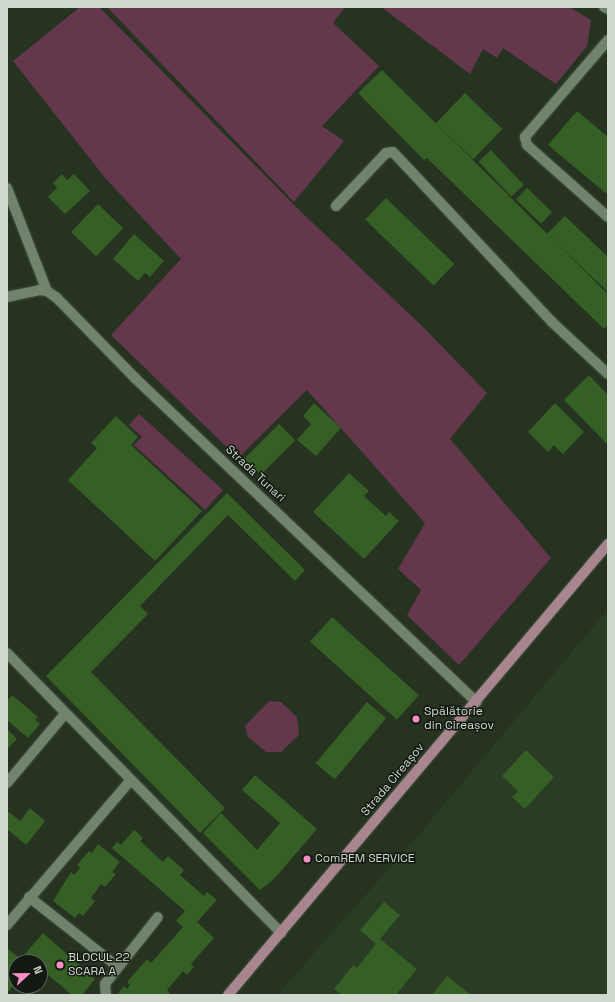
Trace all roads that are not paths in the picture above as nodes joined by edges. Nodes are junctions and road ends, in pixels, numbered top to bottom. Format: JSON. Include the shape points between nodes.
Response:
{"nodes":[{"id":1,"x":604,"y":7,"type":"edge"},
{"id":2,"x":608,"y":9,"type":"edge"},
{"id":3,"x":608,"y":40,"type":"edge"},
{"id":4,"x":7,"y":188,"type":"edge"},
{"id":5,"x":336,"y":206,"type":"dead end"},
{"id":6,"x":608,"y":217,"type":"edge"},
{"id":7,"x":47,"y":291,"type":"junction"},
{"id":8,"x":7,"y":297,"type":"edge"},
{"id":9,"x":608,"y":374,"type":"edge"},
{"id":10,"x":608,"y":544,"type":"edge"},
{"id":11,"x":7,"y":653,"type":"edge"},
{"id":12,"x":477,"y":702,"type":"junction"},
{"id":13,"x":65,"y":714,"type":"junction"},
{"id":14,"x":130,"y":781,"type":"junction"},
{"id":15,"x":7,"y":783,"type":"edge"},
{"id":16,"x":29,"y":897,"type":"junction"},
{"id":17,"x":158,"y":917,"type":"dead end"},
{"id":18,"x":7,"y":925,"type":"edge"},
{"id":19,"x":281,"y":933,"type":"junction"},
{"id":20,"x":118,"y":967,"type":"junction"},
{"id":21,"x":106,"y":995,"type":"edge"},
{"id":22,"x":228,"y":995,"type":"edge"}],
"edges":[{"from":1,"to":2,"type":"street"},
{"from":3,"to":6,"type":"street","via":[[526,137],[527,145]]},
{"from":4,"to":7,"type":"street"},
{"from":5,"to":9,"type":"street","via":[[386,153],[393,152],[552,322]]},
{"from":7,"to":8,"type":"street","via":[[39,290]]},
{"from":7,"to":12,"type":"street","name":"Strada Tunari","via":[[135,378]]},
{"from":10,"to":12,"type":"main road","name":"Strada Cireașov"},
{"from":11,"to":13,"type":"street"},
{"from":12,"to":19,"type":"main road","name":"Strada Cireașov"},
{"from":13,"to":14,"type":"street"},
{"from":13,"to":15,"type":"street"},
{"from":14,"to":16,"type":"street"},
{"from":14,"to":19,"type":"street"},
{"from":16,"to":18,"type":"street"},
{"from":16,"to":20,"type":"street"},
{"from":17,"to":20,"type":"street"},
{"from":19,"to":22,"type":"main road","name":"Strada Cireașov"},
{"from":20,"to":21,"type":"street","via":[[104,984]]}]}
